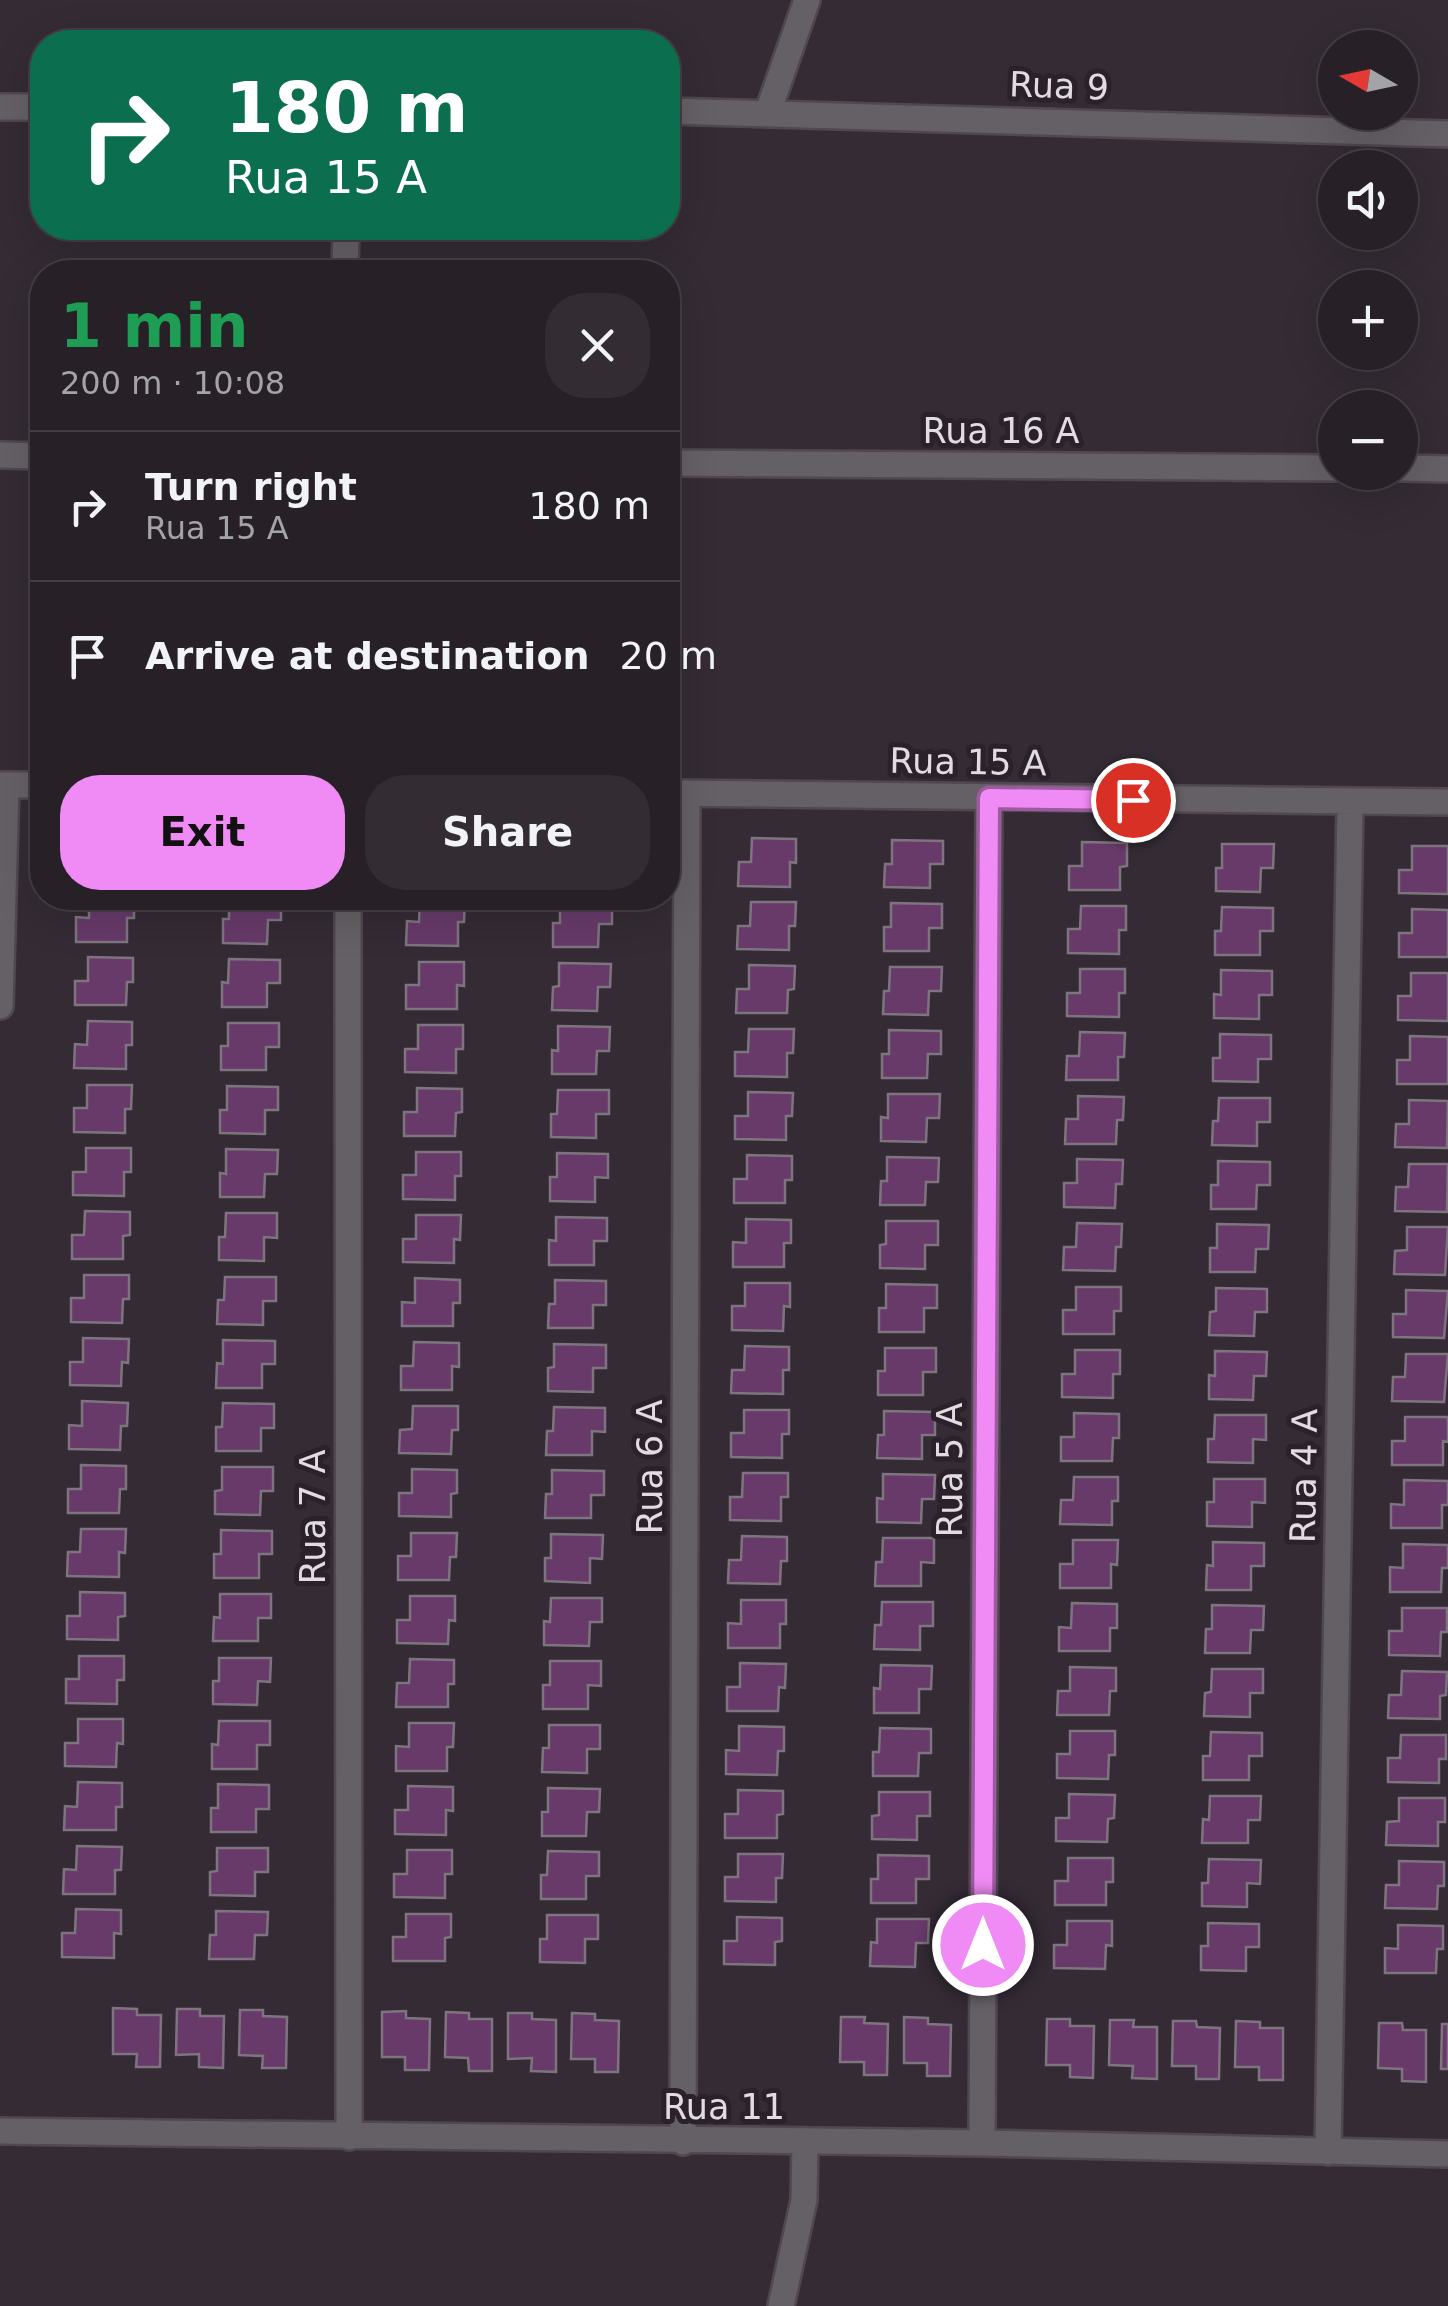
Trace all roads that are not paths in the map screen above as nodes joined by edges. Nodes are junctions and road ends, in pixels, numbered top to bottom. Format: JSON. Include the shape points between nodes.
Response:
{"nodes":[{"id":1,"x":807,"y":0,"type":"edge"},
{"id":2,"x":0,"y":107,"type":"edge"},
{"id":3,"x":30,"y":107,"type":"edge"},
{"id":4,"x":680,"y":111,"type":"edge"},
{"id":5,"x":768,"y":112,"type":"junction"},
{"id":6,"x":1448,"y":134,"type":"edge"},
{"id":7,"x":0,"y":455,"type":"edge"},
{"id":8,"x":30,"y":456,"type":"edge"},
{"id":9,"x":680,"y":464,"type":"edge"},
{"id":10,"x":1318,"y":468,"type":"edge"},
{"id":11,"x":1418,"y":468,"type":"edge"},
{"id":12,"x":1448,"y":468,"type":"edge"},
{"id":13,"x":3,"y":785,"type":"edge"},
{"id":14,"x":30,"y":785,"type":"edge"},
{"id":15,"x":680,"y":793,"type":"edge"},
{"id":16,"x":989,"y":798,"type":"junction"},
{"id":17,"x":1350,"y":802,"type":"junction"},
{"id":18,"x":1448,"y":802,"type":"edge"},
{"id":19,"x":348,"y":910,"type":"edge"},
{"id":20,"x":678,"y":910,"type":"edge"},
{"id":21,"x":0,"y":1006,"type":"edge"},
{"id":22,"x":0,"y":2131,"type":"edge"},
{"id":23,"x":349,"y":2137,"type":"junction"},
{"id":24,"x":683,"y":2142,"type":"junction"},
{"id":25,"x":806,"y":2142,"type":"junction"},
{"id":26,"x":982,"y":2143,"type":"junction"},
{"id":27,"x":1328,"y":2152,"type":"junction"},
{"id":28,"x":1448,"y":2154,"type":"edge"},
{"id":29,"x":782,"y":2306,"type":"edge"}],
"edges":[{"from":1,"to":5,"type":"street"},
{"from":2,"to":3,"type":"street"},
{"from":4,"to":5,"type":"street","name":"Rua 9"},
{"from":5,"to":6,"type":"street","name":"Rua 9"},
{"from":7,"to":8,"type":"street"},
{"from":9,"to":10,"type":"street","name":"Rua 16 A"},
{"from":11,"to":12,"type":"street"},
{"from":13,"to":14,"type":"street"},
{"from":13,"to":21,"type":"street"},
{"from":15,"to":16,"type":"street","name":"Rua 15 A"},
{"from":16,"to":17,"type":"street","name":"Rua 15 A"},
{"from":16,"to":26,"type":"street","name":"Rua 5 A"},
{"from":17,"to":18,"type":"street","name":"Rua 15 A"},
{"from":17,"to":27,"type":"street","name":"Rua 4 A"},
{"from":19,"to":23,"type":"street","name":"Rua 7 A"},
{"from":20,"to":24,"type":"street","name":"Rua 6 A"},
{"from":22,"to":23,"type":"street","name":"Rua 11"},
{"from":23,"to":24,"type":"street","name":"Rua 11"},
{"from":24,"to":25,"type":"street","name":"Rua 11"},
{"from":25,"to":26,"type":"street","name":"Rua 11"},
{"from":25,"to":29,"type":"street","via":[[804,2200]]},
{"from":26,"to":27,"type":"street","name":"Rua 11"},
{"from":27,"to":28,"type":"street","name":"Rua 11"}]}
